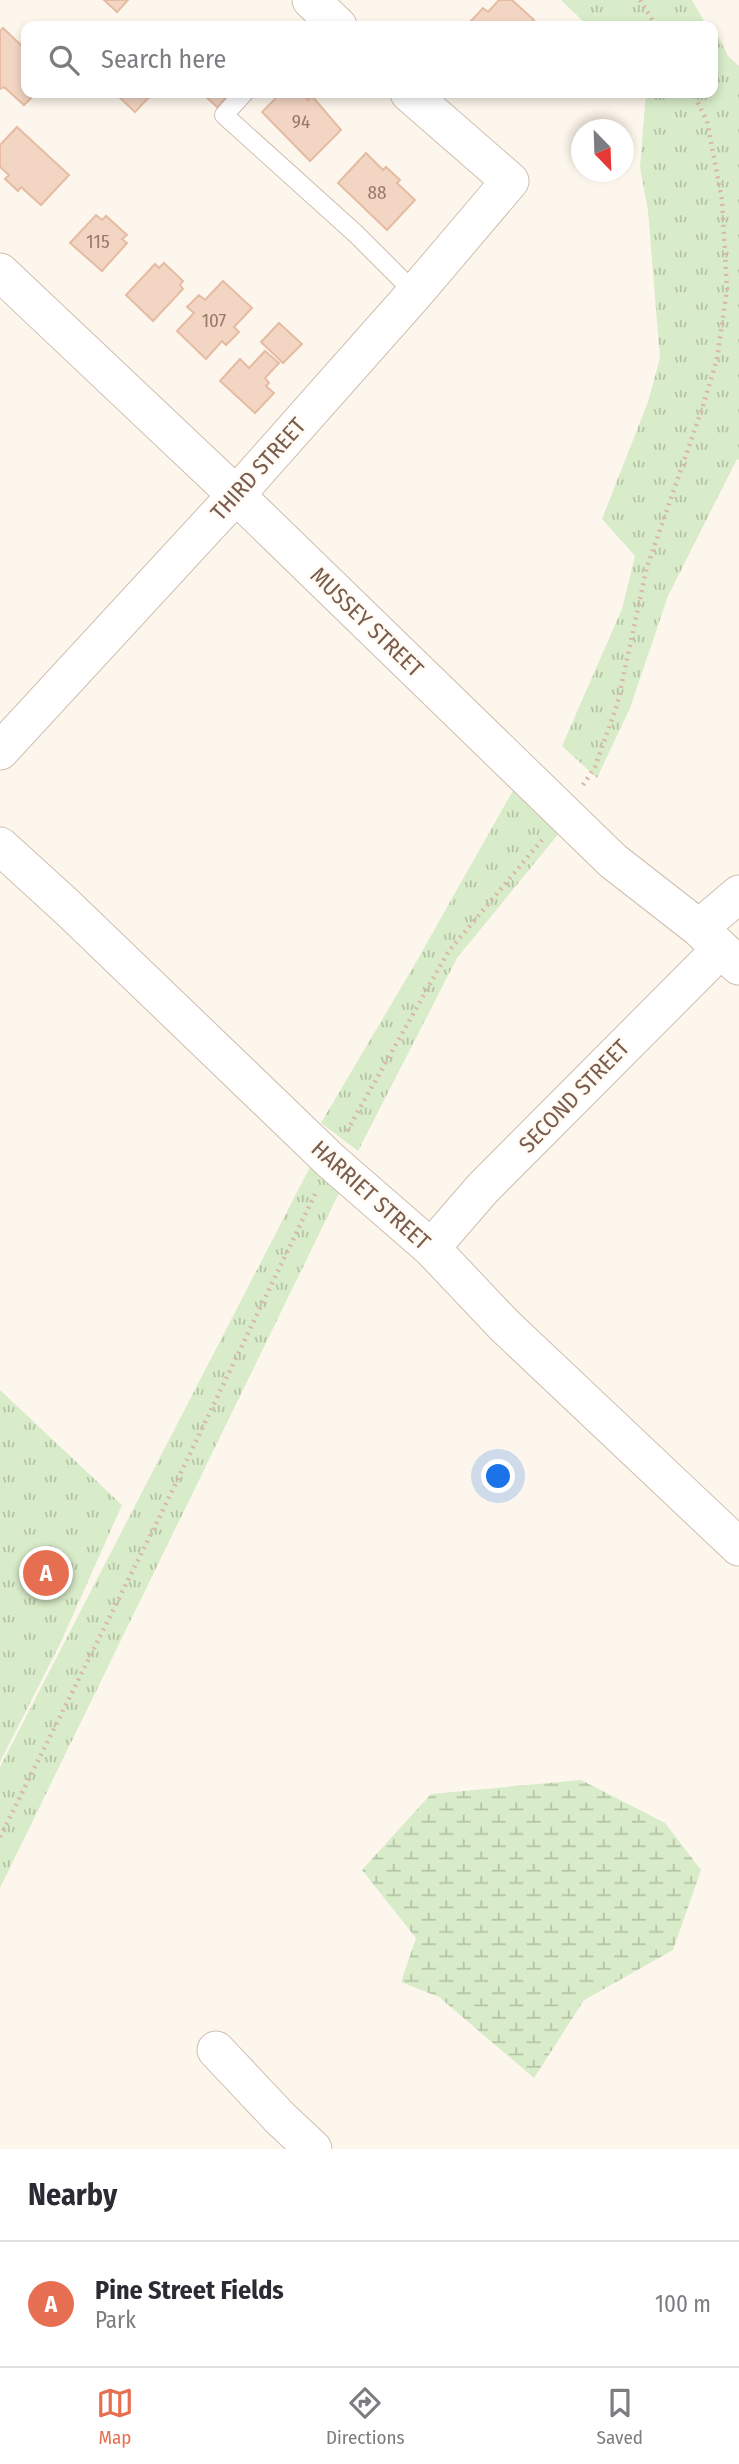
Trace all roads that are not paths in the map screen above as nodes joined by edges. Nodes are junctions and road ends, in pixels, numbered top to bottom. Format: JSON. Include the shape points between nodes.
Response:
{"nodes":[{"id":1,"x":239,"y":98,"type":"edge"},
{"id":2,"x":415,"y":98,"type":"edge"},
{"id":3,"x":0,"y":272,"type":"edge"},
{"id":4,"x":415,"y":293,"type":"junction"},
{"id":5,"x":236,"y":495,"type":"junction"},
{"id":6,"x":0,"y":751,"type":"edge"},
{"id":7,"x":0,"y":846,"type":"edge"},
{"id":8,"x":739,"y":894,"type":"edge"},
{"id":9,"x":720,"y":948,"type":"edge"},
{"id":10,"x":431,"y":1248,"type":"junction"},
{"id":11,"x":739,"y":1547,"type":"edge"},
{"id":12,"x":216,"y":2050,"type":"dead end"},
{"id":13,"x":313,"y":2149,"type":"edge"}],
"edges":[{"from":1,"to":4,"type":"lane","via":[[224,115]]},
{"from":2,"to":4,"type":"street","name":"THIRD STREET","via":[[510,181]]},
{"from":3,"to":5,"type":"street","name":"MUSSEY STREET"},
{"from":4,"to":5,"type":"street","name":"THIRD STREET"},
{"from":5,"to":6,"type":"street","name":"THIRD STREET"},
{"from":5,"to":9,"type":"street","name":"MUSSEY STREET","via":[[613,861]]},
{"from":7,"to":10,"type":"street","name":"HARRIET STREET","via":[[331,1161]]},
{"from":8,"to":9,"type":"street","name":"SECOND STREET"},
{"from":9,"to":10,"type":"street","name":"SECOND STREET","via":[[482,1188]]},
{"from":10,"to":11,"type":"street","name":"HARRIET STREET","via":[[505,1326]]},
{"from":12,"to":13,"type":"street"}]}
